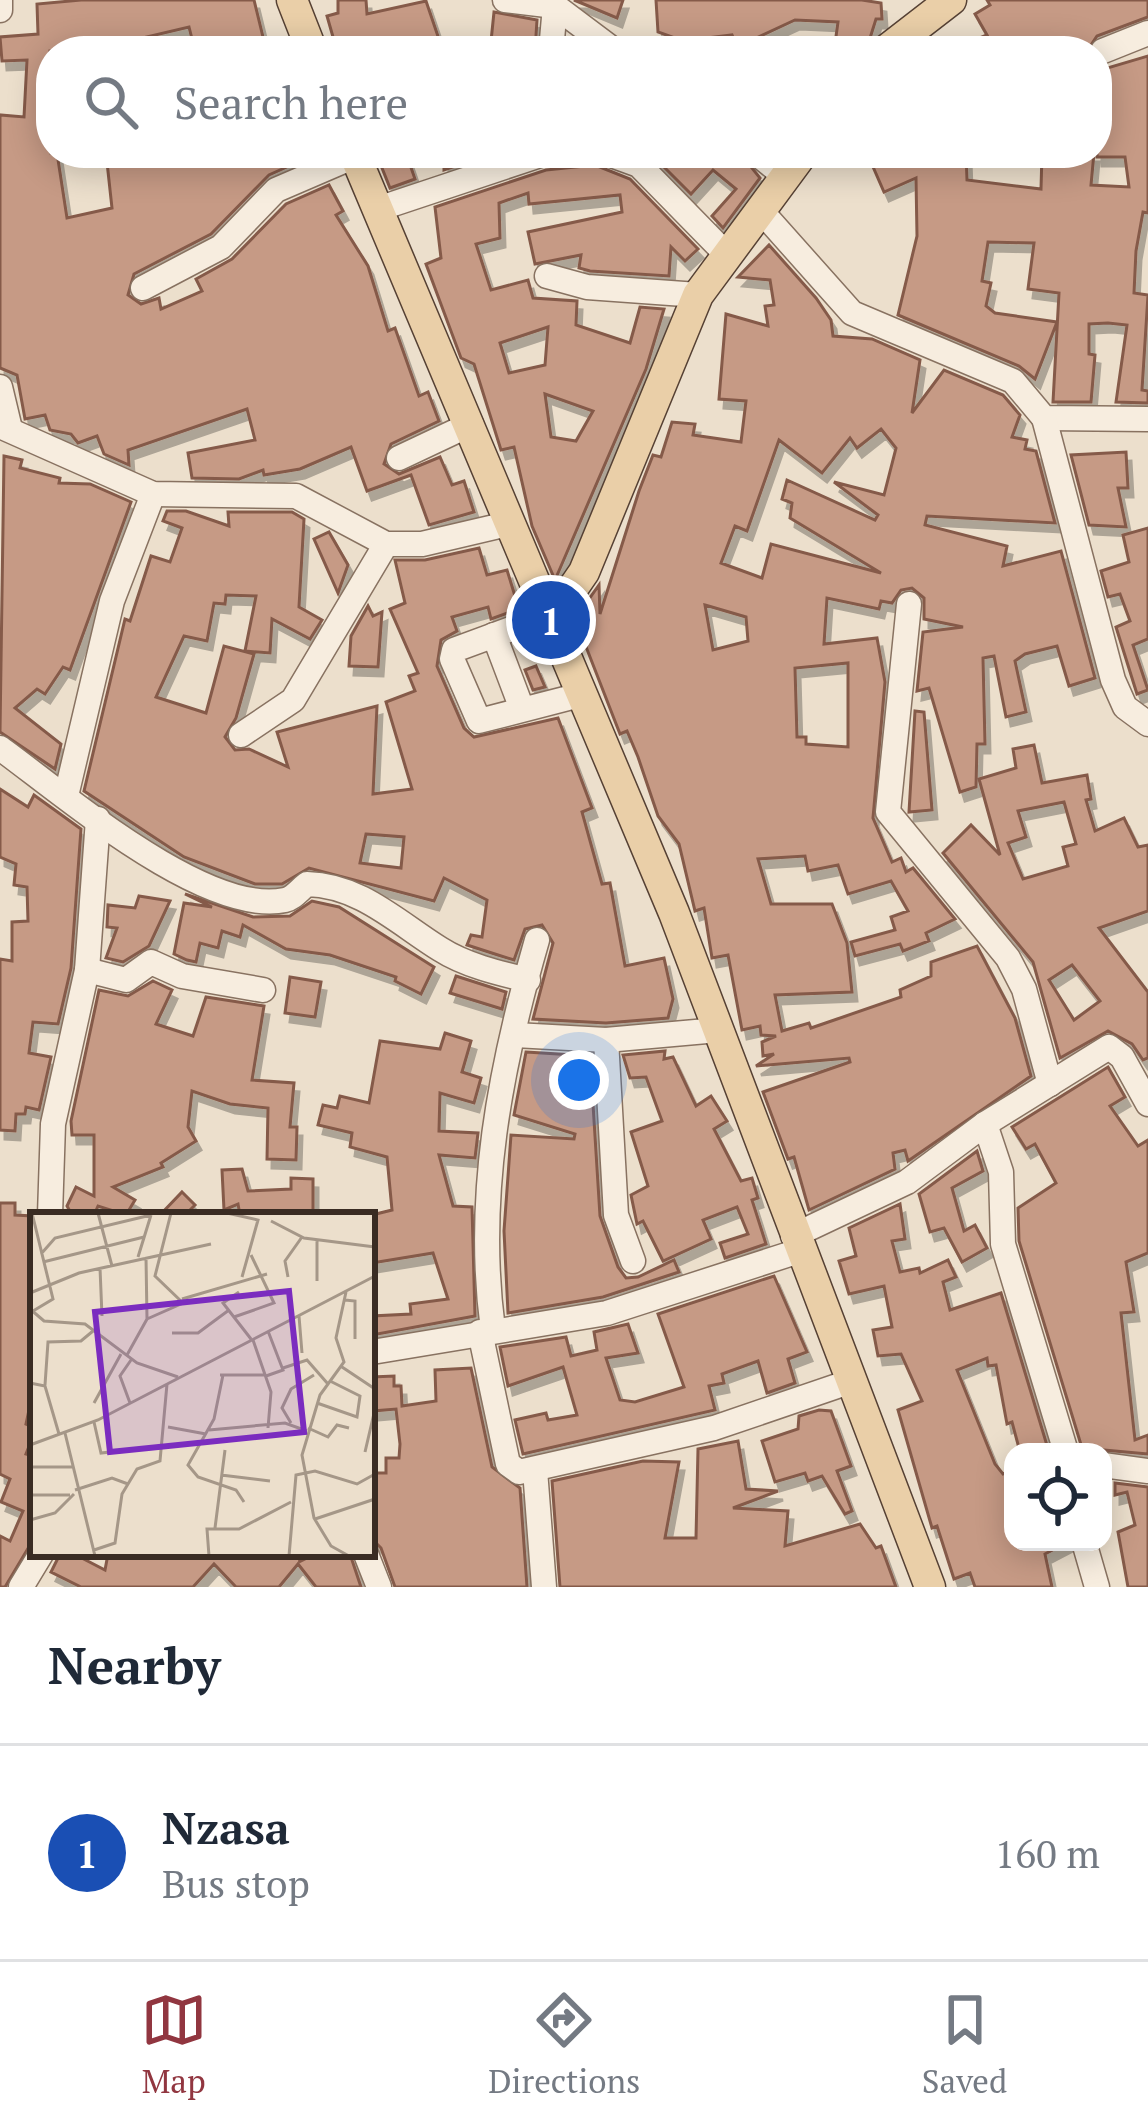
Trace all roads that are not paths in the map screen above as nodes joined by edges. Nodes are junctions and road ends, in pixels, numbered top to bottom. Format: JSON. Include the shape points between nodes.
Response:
{"nodes":[{"id":1,"x":0,"y":0,"type":"edge"},
{"id":2,"x":292,"y":0,"type":"edge"},
{"id":3,"x":505,"y":0,"type":"edge"},
{"id":4,"x":951,"y":0,"type":"edge"},
{"id":5,"x":554,"y":6,"type":"junction"},
{"id":6,"x":0,"y":10,"type":"edge"},
{"id":7,"x":1148,"y":33,"type":"edge"},
{"id":8,"x":306,"y":36,"type":"edge"},
{"id":9,"x":551,"y":36,"type":"edge"},
{"id":10,"x":602,"y":36,"type":"edge"},
{"id":11,"x":904,"y":36,"type":"edge"},
{"id":12,"x":1112,"y":47,"type":"edge"},
{"id":13,"x":324,"y":168,"type":"edge"},
{"id":14,"x":361,"y":168,"type":"edge"},
{"id":15,"x":501,"y":168,"type":"edge"},
{"id":16,"x":642,"y":168,"type":"edge"},
{"id":17,"x":793,"y":168,"type":"edge"},
{"id":18,"x":378,"y":209,"type":"junction"},
{"id":19,"x":762,"y":212,"type":"junction"},
{"id":20,"x":727,"y":255,"type":"junction"},
{"id":21,"x":547,"y":276,"type":"dead end"},
{"id":22,"x":143,"y":288,"type":"dead end"},
{"id":23,"x":698,"y":295,"type":"junction"},
{"id":24,"x":0,"y":387,"type":"edge"},
{"id":25,"x":1044,"y":418,"type":"junction"},
{"id":26,"x":1148,"y":418,"type":"edge"},
{"id":27,"x":471,"y":424,"type":"junction"},
{"id":28,"x":5,"y":427,"type":"edge"},
{"id":29,"x":399,"y":458,"type":"dead end"},
{"id":30,"x":154,"y":494,"type":"junction"},
{"id":31,"x":512,"y":524,"type":"junction"},
{"id":32,"x":386,"y":544,"type":"junction"},
{"id":33,"x":909,"y":604,"type":"dead end"},
{"id":34,"x":549,"y":617,"type":"junction"},
{"id":35,"x":494,"y":635,"type":"junction"},
{"id":36,"x":584,"y":694,"type":"junction"},
{"id":37,"x":522,"y":709,"type":"junction"},
{"id":38,"x":1148,"y":724,"type":"edge"},
{"id":39,"x":241,"y":735,"type":"dead end"},
{"id":40,"x":0,"y":748,"type":"edge"},
{"id":41,"x":66,"y":796,"type":"junction"},
{"id":42,"x":98,"y":818,"type":"junction"},
{"id":43,"x":538,"y":940,"type":"dead end"},
{"id":44,"x":87,"y":970,"type":"junction"},
{"id":45,"x":528,"y":980,"type":"junction"},
{"id":46,"x":263,"y":990,"type":"dead end"},
{"id":47,"x":718,"y":1030,"type":"junction"},
{"id":48,"x":515,"y":1035,"type":"junction"},
{"id":49,"x":606,"y":1040,"type":"junction"},
{"id":50,"x":1050,"y":1084,"type":"junction"},
{"id":51,"x":1145,"y":1093,"type":"edge"},
{"id":52,"x":985,"y":1124,"type":"junction"},
{"id":53,"x":50,"y":1212,"type":"edge"},
{"id":54,"x":796,"y":1243,"type":"junction"},
{"id":55,"x":633,"y":1262,"type":"dead end"},
{"id":56,"x":487,"y":1331,"type":"junction"},
{"id":57,"x":375,"y":1351,"type":"edge"},
{"id":58,"x":852,"y":1381,"type":"junction"},
{"id":59,"x":1063,"y":1443,"type":"edge"},
{"id":60,"x":1112,"y":1466,"type":"edge"},
{"id":61,"x":535,"y":1470,"type":"junction"},
{"id":62,"x":1148,"y":1471,"type":"edge"},
{"id":63,"x":1087,"y":1551,"type":"edge"},
{"id":64,"x":39,"y":1557,"type":"edge"},
{"id":65,"x":367,"y":1557,"type":"edge"},
{"id":66,"x":21,"y":1587,"type":"edge"},
{"id":67,"x":379,"y":1587,"type":"edge"},
{"id":68,"x":544,"y":1587,"type":"edge"},
{"id":69,"x":930,"y":1587,"type":"edge"},
{"id":70,"x":1097,"y":1587,"type":"edge"}],
"edges":[{"from":1,"to":6,"type":"street"},
{"from":2,"to":8,"type":"main road"},
{"from":3,"to":5,"type":"street"},
{"from":4,"to":11,"type":"main road"},
{"from":5,"to":9,"type":"street"},
{"from":5,"to":10,"type":"street"},
{"from":7,"to":12,"type":"street"},
{"from":13,"to":22,"type":"street","via":[[276,190],[221,247]]},
{"from":14,"to":18,"type":"main road"},
{"from":15,"to":18,"type":"street"},
{"from":16,"to":20,"type":"street"},
{"from":17,"to":19,"type":"main road"},
{"from":18,"to":27,"type":"main road"},
{"from":19,"to":20,"type":"main road"},
{"from":19,"to":25,"type":"street","via":[[852,314],[1013,381]]},
{"from":20,"to":23,"type":"main road"},
{"from":21,"to":23,"type":"street"},
{"from":23,"to":34,"type":"main road","via":[[584,572]]},
{"from":24,"to":28,"type":"street"},
{"from":25,"to":26,"type":"street"},
{"from":25,"to":38,"type":"street","via":[[1114,680],[1125,707]]},
{"from":27,"to":29,"type":"street"},
{"from":27,"to":31,"type":"main road"},
{"from":28,"to":30,"type":"street"},
{"from":30,"to":32,"type":"street","via":[[296,496]]},
{"from":30,"to":41,"type":"street","via":[[112,601]]},
{"from":31,"to":32,"type":"street"},
{"from":31,"to":34,"type":"main road"},
{"from":32,"to":39,"type":"street","via":[[293,700]]},
{"from":33,"to":50,"type":"street","via":[[888,812],[1008,958]]},
{"from":34,"to":35,"type":"street"},
{"from":34,"to":36,"type":"main road"},
{"from":35,"to":37,"type":"street"},
{"from":35,"to":37,"type":"street","via":[[454,650],[472,713],[478,721]]},
{"from":36,"to":37,"type":"street"},
{"from":36,"to":47,"type":"main road"},
{"from":40,"to":41,"type":"street"},
{"from":41,"to":42,"type":"street"},
{"from":42,"to":44,"type":"street"},
{"from":42,"to":45,"type":"street","via":[[199,882],[272,900],[291,898],[307,884],[328,887],[394,914],[459,958]]},
{"from":43,"to":45,"type":"street"},
{"from":44,"to":46,"type":"street","via":[[126,980],[151,962],[182,976]]},
{"from":44,"to":53,"type":"street","via":[[57,1097]]},
{"from":45,"to":48,"type":"street"},
{"from":47,"to":49,"type":"street"},
{"from":47,"to":54,"type":"main road"},
{"from":48,"to":49,"type":"street"},
{"from":48,"to":56,"type":"street","via":[[484,1214]]},
{"from":49,"to":55,"type":"street","via":[[616,1215]]},
{"from":50,"to":51,"type":"street","via":[[1109,1047]]},
{"from":50,"to":52,"type":"street"},
{"from":52,"to":54,"type":"street","via":[[907,1182]]},
{"from":52,"to":59,"type":"street","via":[[1001,1172],[1003,1244]]},
{"from":54,"to":56,"type":"street","via":[[625,1308]]},
{"from":54,"to":58,"type":"main road"},
{"from":56,"to":57,"type":"street"},
{"from":56,"to":61,"type":"street","via":[[508,1465]]},
{"from":58,"to":61,"type":"street","via":[[714,1428]]},
{"from":58,"to":69,"type":"main road"},
{"from":60,"to":62,"type":"street"},
{"from":61,"to":68,"type":"street"},
{"from":63,"to":70,"type":"street"},
{"from":64,"to":66,"type":"street"},
{"from":65,"to":67,"type":"street"}]}
